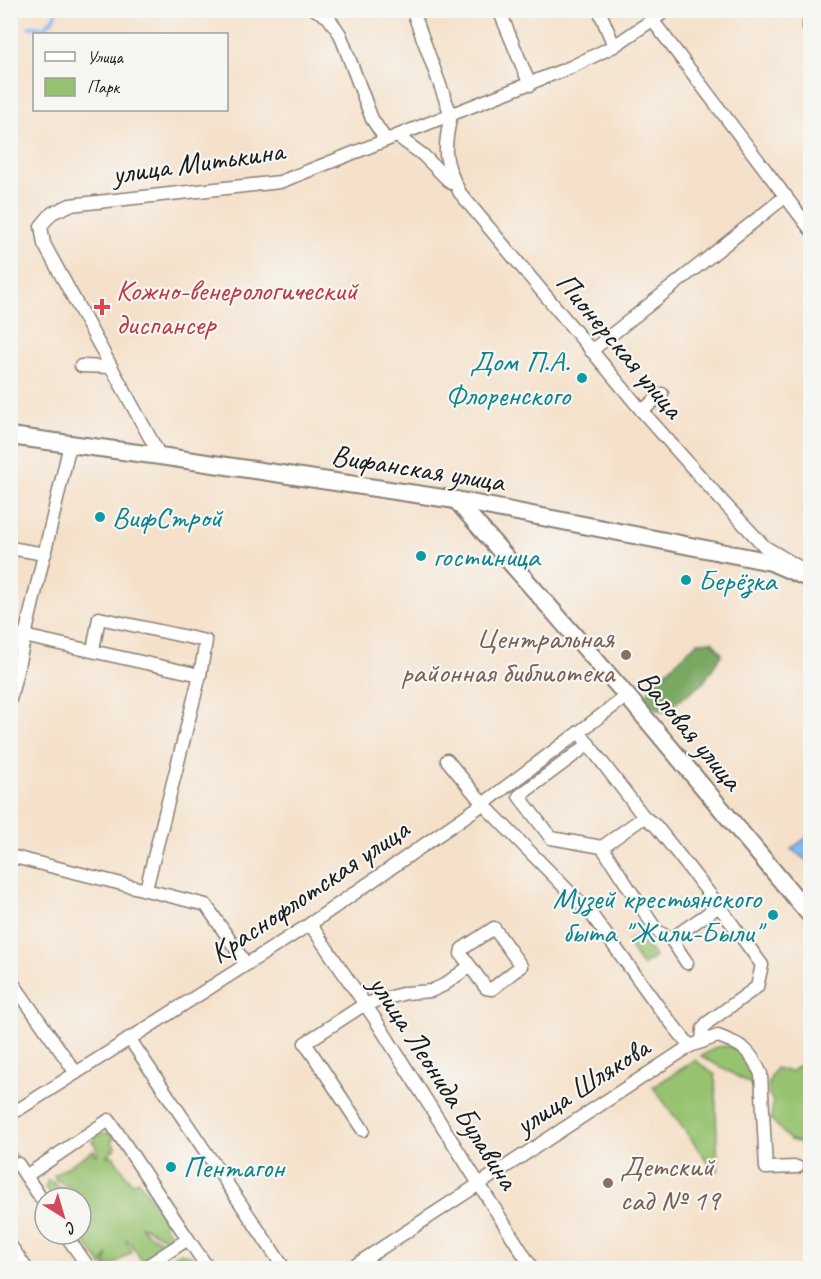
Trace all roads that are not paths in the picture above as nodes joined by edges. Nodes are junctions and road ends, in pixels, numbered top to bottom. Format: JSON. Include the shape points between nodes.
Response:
{"nodes":[{"id":1,"x":316,"y":10,"type":"edge"},
{"id":2,"x":499,"y":10,"type":"edge"},
{"id":3,"x":599,"y":10,"type":"edge"},
{"id":4,"x":667,"y":10,"type":"edge"},
{"id":5,"x":810,"y":12,"type":"edge"},
{"id":6,"x":415,"y":16,"type":"dead end"},
{"id":7,"x":653,"y":21,"type":"junction"},
{"id":8,"x":810,"y":29,"type":"edge"},
{"id":9,"x":614,"y":46,"type":"junction"},
{"id":10,"x":530,"y":84,"type":"junction"},
{"id":11,"x":451,"y":115,"type":"junction"},
{"id":12,"x":391,"y":138,"type":"junction"},
{"id":13,"x":460,"y":193,"type":"junction"},
{"id":14,"x":786,"y":196,"type":"junction"},
{"id":15,"x":810,"y":229,"type":"edge"},
{"id":16,"x":591,"y":351,"type":"junction"},
{"id":17,"x":81,"y":366,"type":"dead end"},
{"id":18,"x":111,"y":367,"type":"junction"},
{"id":19,"x":662,"y":394,"type":"dead end"},
{"id":20,"x":642,"y":411,"type":"junction"},
{"id":21,"x":10,"y":436,"type":"edge"},
{"id":22,"x":70,"y":444,"type":"junction"},
{"id":23,"x":160,"y":456,"type":"junction"},
{"id":24,"x":456,"y":500,"type":"junction"},
{"id":25,"x":10,"y":548,"type":"edge"},
{"id":26,"x":45,"y":554,"type":"junction"},
{"id":27,"x":810,"y":577,"type":"edge"},
{"id":28,"x":10,"y":633,"type":"edge"},
{"id":29,"x":27,"y":637,"type":"junction"},
{"id":30,"x":93,"y":650,"type":"junction"},
{"id":31,"x":200,"y":675,"type":"junction"},
{"id":32,"x":627,"y":696,"type":"junction"},
{"id":33,"x":10,"y":700,"type":"edge"},
{"id":34,"x":579,"y":732,"type":"junction"},
{"id":35,"x":589,"y":744,"type":"junction"},
{"id":36,"x":447,"y":760,"type":"dead end"},
{"id":37,"x":510,"y":784,"type":"junction"},
{"id":38,"x":519,"y":796,"type":"junction"},
{"id":39,"x":483,"y":804,"type":"junction"},
{"id":40,"x":644,"y":817,"type":"junction"},
{"id":41,"x":602,"y":847,"type":"junction"},
{"id":42,"x":10,"y":856,"type":"edge"},
{"id":43,"x":146,"y":889,"type":"junction"},
{"id":44,"x":718,"y":906,"type":"junction"},
{"id":45,"x":810,"y":915,"type":"edge"},
{"id":46,"x":310,"y":924,"type":"junction"},
{"id":47,"x":671,"y":939,"type":"junction"},
{"id":48,"x":687,"y":963,"type":"dead end"},
{"id":49,"x":246,"y":964,"type":"junction"},
{"id":50,"x":470,"y":966,"type":"junction"},
{"id":51,"x":10,"y":979,"type":"edge"},
{"id":52,"x":365,"y":1004,"type":"junction"},
{"id":53,"x":129,"y":1038,"type":"junction"},
{"id":54,"x":702,"y":1042,"type":"junction"},
{"id":55,"x":690,"y":1046,"type":"junction"},
{"id":56,"x":76,"y":1073,"type":"junction"},
{"id":57,"x":10,"y":1115,"type":"edge"},
{"id":58,"x":363,"y":1130,"type":"dead end"},
{"id":59,"x":18,"y":1164,"type":"tunnel mouth"},
{"id":60,"x":797,"y":1167,"type":"dead end"},
{"id":61,"x":26,"y":1176,"type":"junction"},
{"id":62,"x":478,"y":1185,"type":"junction"},
{"id":63,"x":33,"y":1186,"type":"edge"},
{"id":64,"x":188,"y":1239,"type":"junction"},
{"id":65,"x":10,"y":1245,"type":"edge"},
{"id":66,"x":73,"y":1246,"type":"edge"},
{"id":67,"x":26,"y":1269,"type":"edge"},
{"id":68,"x":89,"y":1269,"type":"edge"},
{"id":69,"x":144,"y":1269,"type":"edge"},
{"id":70,"x":208,"y":1269,"type":"edge"},
{"id":71,"x":284,"y":1269,"type":"edge"},
{"id":72,"x":351,"y":1269,"type":"edge"},
{"id":73,"x":532,"y":1269,"type":"edge"}],
"edges":[{"from":1,"to":12,"type":"street","via":[[328,17],[340,34],[372,119]]},
{"from":2,"to":10,"type":"street"},
{"from":3,"to":9,"type":"street"},
{"from":4,"to":7,"type":"street","name":"улица Митькина"},
{"from":5,"to":8,"type":"street"},
{"from":6,"to":11,"type":"street"},
{"from":7,"to":9,"type":"street","name":"улица Митькина"},
{"from":7,"to":14,"type":"street"},
{"from":9,"to":10,"type":"street","name":"улица Митькина"},
{"from":10,"to":11,"type":"street","name":"улица Митькина"},
{"from":11,"to":12,"type":"street","name":"улица Митькина"},
{"from":11,"to":13,"type":"street","name":"Пионерская улица","via":[[445,154]]},
{"from":12,"to":13,"type":"street","via":[[423,155]]},
{"from":12,"to":18,"type":"street","name":"улица Митькина","via":[[280,182],[70,205],[52,213],[41,226],[44,244]]},
{"from":13,"to":16,"type":"street","name":"Пионерская улица"},
{"from":14,"to":15,"type":"street"},
{"from":14,"to":16,"type":"street"},
{"from":16,"to":20,"type":"street","name":"Пионерская улица"},
{"from":17,"to":18,"type":"street"},
{"from":18,"to":23,"type":"street","name":"улица Митькина"},
{"from":19,"to":20,"type":"street"},
{"from":20,"to":27,"type":"street","name":"Пионерская улица","via":[[765,547]]},
{"from":21,"to":22,"type":"main road","name":"Вифанская улица"},
{"from":22,"to":23,"type":"main road","name":"Вифанская улица"},
{"from":22,"to":26,"type":"street"},
{"from":23,"to":24,"type":"main road","name":"Вифанская улица"},
{"from":24,"to":27,"type":"main road","name":"Вифанская улица","via":[[771,562]]},
{"from":24,"to":32,"type":"main road","name":"Валовая улица"},
{"from":25,"to":26,"type":"street"},
{"from":26,"to":29,"type":"street"},
{"from":28,"to":29,"type":"street"},
{"from":29,"to":30,"type":"street"},
{"from":29,"to":33,"type":"street"},
{"from":30,"to":31,"type":"street"},
{"from":30,"to":31,"type":"street","via":[[99,618],[206,641]]},
{"from":31,"to":43,"type":"street"},
{"from":32,"to":34,"type":"street","name":"Краснофлотская улица"},
{"from":32,"to":45,"type":"main road","name":"Валовая улица"},
{"from":34,"to":35,"type":"street"},
{"from":34,"to":37,"type":"street","name":"Краснофлотская улица"},
{"from":35,"to":38,"type":"street"},
{"from":35,"to":40,"type":"street"},
{"from":36,"to":39,"type":"street"},
{"from":37,"to":38,"type":"street"},
{"from":37,"to":39,"type":"street","name":"Краснофлотская улица"},
{"from":38,"to":41,"type":"street","via":[[551,838]]},
{"from":39,"to":46,"type":"street","name":"Краснофлотская улица"},
{"from":39,"to":55,"type":"street","via":[[591,914]]},
{"from":40,"to":41,"type":"street"},
{"from":40,"to":44,"type":"street","via":[[656,826]]},
{"from":41,"to":47,"type":"street","via":[[657,931]]},
{"from":42,"to":43,"type":"street"},
{"from":43,"to":49,"type":"street","via":[[206,905]]},
{"from":44,"to":47,"type":"street"},
{"from":44,"to":54,"type":"street","via":[[760,960],[762,970],[753,991],[705,1025]]},
{"from":46,"to":49,"type":"street","name":"Краснофлотская улица"},
{"from":46,"to":52,"type":"street","name":"улица Леонида Булавина"},
{"from":47,"to":48,"type":"street"},
{"from":49,"to":53,"type":"street","name":"Краснофлотская улица"},
{"from":50,"to":50,"type":"street","via":[[461,954],[462,949],[494,928],[521,966],[489,989]]},
{"from":50,"to":52,"type":"street","via":[[431,991]]},
{"from":51,"to":56,"type":"street"},
{"from":52,"to":58,"type":"street","via":[[306,1043]]},
{"from":52,"to":62,"type":"street","name":"улица Леонида Булавина"},
{"from":53,"to":56,"type":"street","name":"Краснофлотская улица"},
{"from":53,"to":71,"type":"street"},
{"from":54,"to":55,"type":"street","name":"улица Шлякова"},
{"from":54,"to":60,"type":"street","name":"улица Шлякова","via":[[718,1036],[744,1046],[755,1060],[761,1074],[766,1168]]},
{"from":55,"to":62,"type":"street","name":"улица Шлякова"},
{"from":56,"to":57,"type":"street","name":"Краснофлотская улица"},
{"from":59,"to":61,"type":"street"},
{"from":61,"to":63,"type":"street"},
{"from":61,"to":64,"type":"street","via":[[110,1120]]},
{"from":62,"to":72,"type":"street","name":"улица Шлякова"},
{"from":62,"to":73,"type":"street","name":"улица Леонида Булавина"},
{"from":64,"to":69,"type":"street"},
{"from":64,"to":70,"type":"street"},
{"from":65,"to":67,"type":"street"},
{"from":66,"to":68,"type":"street"}]}
